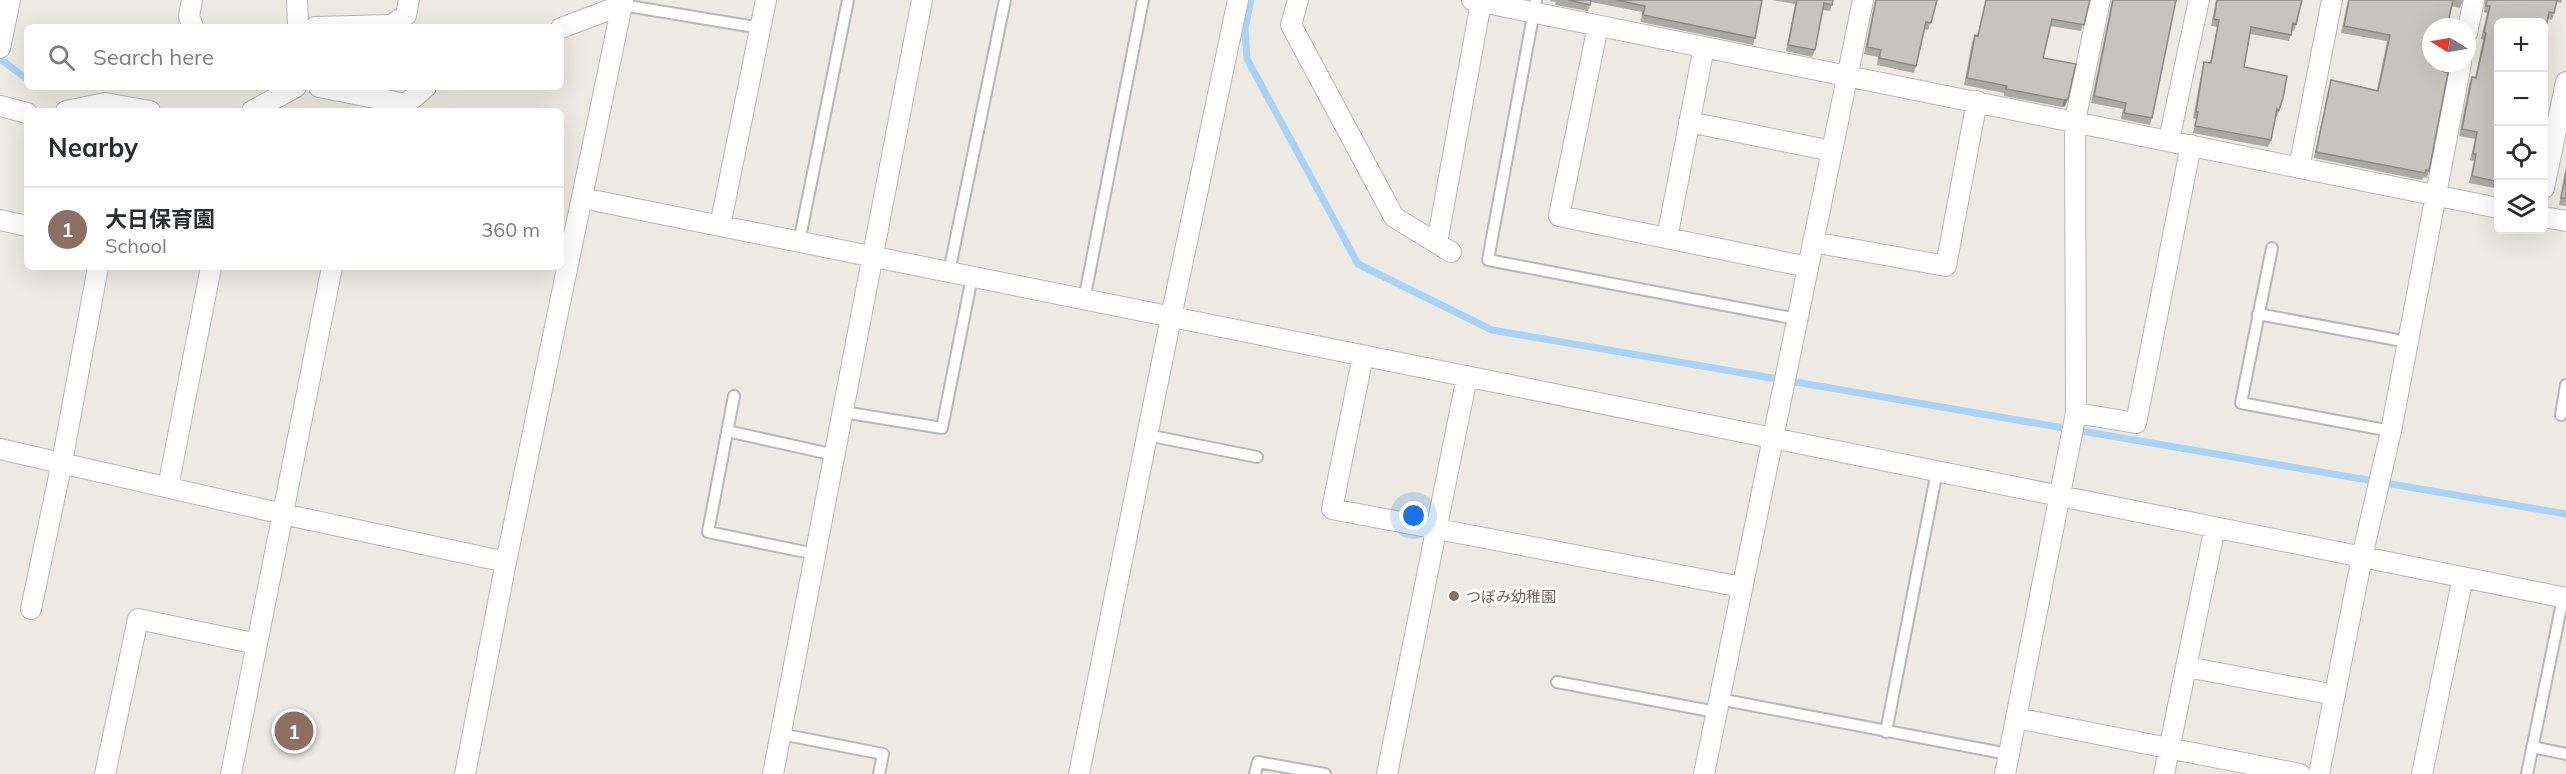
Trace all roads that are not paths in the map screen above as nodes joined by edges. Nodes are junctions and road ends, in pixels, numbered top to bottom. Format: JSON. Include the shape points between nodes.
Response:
{"nodes":[{"id":1,"x":10,"y":0,"type":"edge"},
{"id":2,"x":192,"y":0,"type":"edge"},
{"id":3,"x":297,"y":0,"type":"edge"},
{"id":4,"x":409,"y":0,"type":"edge"},
{"id":5,"x":766,"y":0,"type":"edge"},
{"id":6,"x":848,"y":0,"type":"edge"},
{"id":7,"x":922,"y":0,"type":"edge"},
{"id":8,"x":1005,"y":0,"type":"edge"},
{"id":9,"x":1143,"y":0,"type":"edge"},
{"id":10,"x":1238,"y":0,"type":"edge"},
{"id":11,"x":1298,"y":0,"type":"edge"},
{"id":12,"x":1863,"y":0,"type":"edge"},
{"id":13,"x":2098,"y":0,"type":"edge"},
{"id":14,"x":2199,"y":0,"type":"edge"},
{"id":15,"x":2332,"y":0,"type":"edge"},
{"id":16,"x":2474,"y":0,"type":"edge"},
{"id":17,"x":1476,"y":1,"type":"edge"},
{"id":18,"x":623,"y":2,"type":"edge"},
{"id":19,"x":1534,"y":6,"type":"edge"},
{"id":20,"x":2470,"y":18,"type":"edge"},
{"id":21,"x":192,"y":24,"type":"edge"},
{"id":22,"x":298,"y":24,"type":"edge"},
{"id":23,"x":392,"y":24,"type":"edge"},
{"id":24,"x":1598,"y":26,"type":"junction"},
{"id":25,"x":564,"y":27,"type":"edge"},
{"id":26,"x":761,"y":28,"type":"junction"},
{"id":27,"x":1704,"y":47,"type":"junction"},
{"id":28,"x":0,"y":48,"type":"edge"},
{"id":29,"x":2459,"y":72,"type":"edge"},
{"id":30,"x":1848,"y":75,"type":"junction"},
{"id":31,"x":2566,"y":82,"type":"edge"},
{"id":32,"x":290,"y":90,"type":"edge"},
{"id":33,"x":327,"y":90,"type":"edge"},
{"id":34,"x":422,"y":90,"type":"edge"},
{"id":35,"x":1977,"y":101,"type":"junction"},
{"id":36,"x":365,"y":104,"type":"edge"},
{"id":37,"x":0,"y":106,"type":"edge"},
{"id":38,"x":81,"y":108,"type":"edge"},
{"id":39,"x":122,"y":108,"type":"edge"},
{"id":40,"x":258,"y":108,"type":"edge"},
{"id":41,"x":24,"y":112,"type":"edge"},
{"id":42,"x":2074,"y":121,"type":"junction"},
{"id":43,"x":1689,"y":122,"type":"junction"},
{"id":44,"x":2169,"y":140,"type":"junction"},
{"id":45,"x":2191,"y":145,"type":"junction"},
{"id":46,"x":1832,"y":151,"type":"junction"},
{"id":47,"x":2300,"y":168,"type":"junction"},
{"id":48,"x":2546,"y":180,"type":"edge"},
{"id":49,"x":2435,"y":195,"type":"junction"},
{"id":50,"x":582,"y":198,"type":"junction"},
{"id":51,"x":2494,"y":207,"type":"edge"},
{"id":52,"x":2548,"y":218,"type":"edge"},
{"id":53,"x":0,"y":220,"type":"edge"},
{"id":54,"x":2566,"y":221,"type":"edge"},
{"id":55,"x":24,"y":225,"type":"edge"},
{"id":56,"x":720,"y":226,"type":"junction"},
{"id":57,"x":1667,"y":238,"type":"junction"},
{"id":58,"x":799,"y":242,"type":"junction"},
{"id":59,"x":1813,"y":242,"type":"junction"},
{"id":60,"x":2272,"y":248,"type":"dead end"},
{"id":61,"x":872,"y":257,"type":"junction"},
{"id":62,"x":1808,"y":267,"type":"junction"},
{"id":63,"x":97,"y":270,"type":"edge"},
{"id":64,"x":210,"y":270,"type":"edge"},
{"id":65,"x":331,"y":270,"type":"edge"},
{"id":66,"x":949,"y":272,"type":"junction"},
{"id":67,"x":972,"y":277,"type":"junction"},
{"id":68,"x":1084,"y":300,"type":"junction"},
{"id":69,"x":2258,"y":314,"type":"junction"},
{"id":70,"x":1171,"y":317,"type":"junction"},
{"id":71,"x":1797,"y":319,"type":"junction"},
{"id":72,"x":2408,"y":342,"type":"junction"},
{"id":73,"x":1363,"y":356,"type":"junction"},
{"id":74,"x":1467,"y":377,"type":"junction"},
{"id":75,"x":2566,"y":385,"type":"edge"},
{"id":76,"x":734,"y":396,"type":"dead end"},
{"id":77,"x":843,"y":412,"type":"junction"},
{"id":78,"x":2076,"y":413,"type":"junction"},
{"id":79,"x":2561,"y":415,"type":"dead end"},
{"id":80,"x":727,"y":431,"type":"junction"},
{"id":81,"x":2391,"y":431,"type":"junction"},
{"id":82,"x":1147,"y":435,"type":"junction"},
{"id":83,"x":1773,"y":438,"type":"junction"},
{"id":84,"x":0,"y":449,"type":"edge"},
{"id":85,"x":835,"y":455,"type":"junction"},
{"id":86,"x":1257,"y":457,"type":"dead end"},
{"id":87,"x":62,"y":462,"type":"junction"},
{"id":88,"x":1937,"y":471,"type":"junction"},
{"id":89,"x":168,"y":487,"type":"junction"},
{"id":90,"x":2060,"y":496,"type":"junction"},
{"id":91,"x":283,"y":514,"type":"junction"},
{"id":92,"x":2215,"y":527,"type":"junction"},
{"id":93,"x":1436,"y":529,"type":"junction"},
{"id":94,"x":815,"y":554,"type":"junction"},
{"id":95,"x":2362,"y":557,"type":"junction"},
{"id":96,"x":506,"y":562,"type":"junction"},
{"id":97,"x":2463,"y":577,"type":"junction"},
{"id":98,"x":1742,"y":587,"type":"junction"},
{"id":99,"x":2564,"y":598,"type":"edge"},
{"id":100,"x":31,"y":609,"type":"dead end"},
{"id":101,"x":257,"y":644,"type":"junction"},
{"id":102,"x":2187,"y":667,"type":"junction"},
{"id":103,"x":1557,"y":682,"type":"dead end"},
{"id":104,"x":2335,"y":695,"type":"junction"},
{"id":105,"x":1718,"y":706,"type":"junction"},
{"id":106,"x":2016,"y":717,"type":"junction"},
{"id":107,"x":1886,"y":732,"type":"junction"},
{"id":108,"x":781,"y":734,"type":"junction"},
{"id":109,"x":2169,"y":747,"type":"junction"},
{"id":110,"x":2532,"y":747,"type":"junction"},
{"id":111,"x":2008,"y":754,"type":"junction"},
{"id":112,"x":2566,"y":754,"type":"edge"},
{"id":113,"x":105,"y":774,"type":"edge"},
{"id":114,"x":231,"y":774,"type":"edge"},
{"id":115,"x":465,"y":774,"type":"edge"},
{"id":116,"x":773,"y":774,"type":"edge"},
{"id":117,"x":879,"y":774,"type":"edge"},
{"id":118,"x":1079,"y":774,"type":"edge"},
{"id":119,"x":1255,"y":774,"type":"edge"},
{"id":120,"x":1325,"y":774,"type":"edge"},
{"id":121,"x":1387,"y":774,"type":"edge"},
{"id":122,"x":1704,"y":774,"type":"edge"},
{"id":123,"x":2005,"y":774,"type":"edge"},
{"id":124,"x":2164,"y":774,"type":"edge"},
{"id":125,"x":2300,"y":774,"type":"edge"},
{"id":126,"x":2319,"y":774,"type":"edge"},
{"id":127,"x":2422,"y":774,"type":"edge"},
{"id":128,"x":2527,"y":774,"type":"edge"}],
"edges":[{"from":1,"to":28,"type":"street"},
{"from":2,"to":21,"type":"street"},
{"from":3,"to":22,"type":"street"},
{"from":4,"to":23,"type":"street","via":[[406,15]]},
{"from":5,"to":26,"type":"street"},
{"from":6,"to":58,"type":"lane"},
{"from":7,"to":61,"type":"street"},
{"from":8,"to":66,"type":"lane"},
{"from":9,"to":68,"type":"lane"},
{"from":10,"to":70,"type":"street"},
{"from":11,"to":17,"type":"street","via":[[1291,25],[1394,217],[1444,247]]},
{"from":12,"to":30,"type":"street"},
{"from":13,"to":42,"type":"street"},
{"from":14,"to":44,"type":"street"},
{"from":15,"to":47,"type":"street"},
{"from":16,"to":20,"type":"street"},
{"from":17,"to":19,"type":"street"},
{"from":18,"to":25,"type":"street"},
{"from":18,"to":26,"type":"lane"},
{"from":18,"to":50,"type":"street"},
{"from":19,"to":24,"type":"street"},
{"from":19,"to":71,"type":"lane","via":[[1488,260]]},
{"from":24,"to":27,"type":"street"},
{"from":24,"to":57,"type":"street","via":[[1559,216]]},
{"from":26,"to":56,"type":"street"},
{"from":27,"to":30,"type":"street"},
{"from":27,"to":43,"type":"street"},
{"from":29,"to":49,"type":"street"},
{"from":30,"to":35,"type":"street"},
{"from":30,"to":46,"type":"street"},
{"from":31,"to":48,"type":"street"},
{"from":32,"to":40,"type":"street"},
{"from":33,"to":36,"type":"street"},
{"from":34,"to":36,"type":"street","via":[[406,104]]},
{"from":35,"to":42,"type":"street"},
{"from":35,"to":59,"type":"street","via":[[1946,266]]},
{"from":37,"to":41,"type":"street"},
{"from":38,"to":39,"type":"street","via":[[105,103]]},
{"from":42,"to":44,"type":"street"},
{"from":42,"to":78,"type":"street"},
{"from":43,"to":46,"type":"street"},
{"from":43,"to":57,"type":"street"},
{"from":44,"to":45,"type":"street"},
{"from":45,"to":47,"type":"street"},
{"from":45,"to":78,"type":"street","via":[[2136,423]]},
{"from":46,"to":59,"type":"street"},
{"from":47,"to":49,"type":"street"},
{"from":49,"to":51,"type":"street"},
{"from":49,"to":72,"type":"street"},
{"from":50,"to":56,"type":"street"},
{"from":50,"to":96,"type":"street"},
{"from":52,"to":54,"type":"street"},
{"from":53,"to":55,"type":"street"},
{"from":56,"to":58,"type":"street"},
{"from":57,"to":62,"type":"street"},
{"from":58,"to":61,"type":"street"},
{"from":59,"to":62,"type":"street"},
{"from":60,"to":69,"type":"lane"},
{"from":61,"to":66,"type":"street"},
{"from":61,"to":77,"type":"street"},
{"from":62,"to":71,"type":"street"},
{"from":63,"to":87,"type":"street"},
{"from":64,"to":89,"type":"street"},
{"from":65,"to":91,"type":"street"},
{"from":66,"to":67,"type":"street"},
{"from":67,"to":68,"type":"street"},
{"from":67,"to":77,"type":"lane","via":[[942,428]]},
{"from":68,"to":70,"type":"street"},
{"from":69,"to":72,"type":"lane"},
{"from":69,"to":81,"type":"lane","via":[[2241,403]]},
{"from":70,"to":73,"type":"street"},
{"from":70,"to":82,"type":"street"},
{"from":71,"to":83,"type":"street"},
{"from":72,"to":81,"type":"street"},
{"from":73,"to":74,"type":"street"},
{"from":73,"to":93,"type":"street","via":[[1332,509]]},
{"from":74,"to":83,"type":"street"},
{"from":74,"to":93,"type":"street"},
{"from":75,"to":79,"type":"lane"},
{"from":76,"to":80,"type":"lane"},
{"from":77,"to":85,"type":"street"},
{"from":78,"to":90,"type":"street"},
{"from":80,"to":85,"type":"lane"},
{"from":80,"to":94,"type":"lane","via":[[708,532]]},
{"from":81,"to":95,"type":"street"},
{"from":82,"to":86,"type":"lane"},
{"from":82,"to":118,"type":"street"},
{"from":83,"to":88,"type":"street"},
{"from":83,"to":98,"type":"street"},
{"from":84,"to":87,"type":"street"},
{"from":85,"to":94,"type":"street"},
{"from":87,"to":89,"type":"street"},
{"from":87,"to":100,"type":"street"},
{"from":88,"to":90,"type":"street"},
{"from":88,"to":107,"type":"lane"},
{"from":89,"to":91,"type":"street"},
{"from":90,"to":92,"type":"street"},
{"from":90,"to":106,"type":"street"},
{"from":91,"to":96,"type":"street"},
{"from":91,"to":101,"type":"street"},
{"from":92,"to":95,"type":"street"},
{"from":92,"to":102,"type":"street"},
{"from":93,"to":98,"type":"street"},
{"from":93,"to":121,"type":"street"},
{"from":94,"to":108,"type":"street"},
{"from":95,"to":97,"type":"street"},
{"from":95,"to":104,"type":"street"},
{"from":96,"to":115,"type":"street"},
{"from":97,"to":99,"type":"street"},
{"from":97,"to":127,"type":"street"},
{"from":98,"to":105,"type":"street"},
{"from":99,"to":110,"type":"lane"},
{"from":101,"to":113,"type":"street","via":[[138,619]]},
{"from":101,"to":114,"type":"street"},
{"from":102,"to":104,"type":"street"},
{"from":102,"to":109,"type":"street"},
{"from":103,"to":105,"type":"lane"},
{"from":104,"to":126,"type":"street"},
{"from":105,"to":107,"type":"lane"},
{"from":105,"to":122,"type":"street"},
{"from":106,"to":109,"type":"street"},
{"from":106,"to":111,"type":"street"},
{"from":107,"to":111,"type":"lane"},
{"from":108,"to":116,"type":"street"},
{"from":108,"to":117,"type":"lane","via":[[883,753]]},
{"from":109,"to":124,"type":"street"},
{"from":109,"to":125,"type":"street"},
{"from":110,"to":112,"type":"lane"},
{"from":110,"to":128,"type":"lane"},
{"from":111,"to":123,"type":"street"},
{"from":119,"to":120,"type":"lane","via":[[1258,762]]}]}
